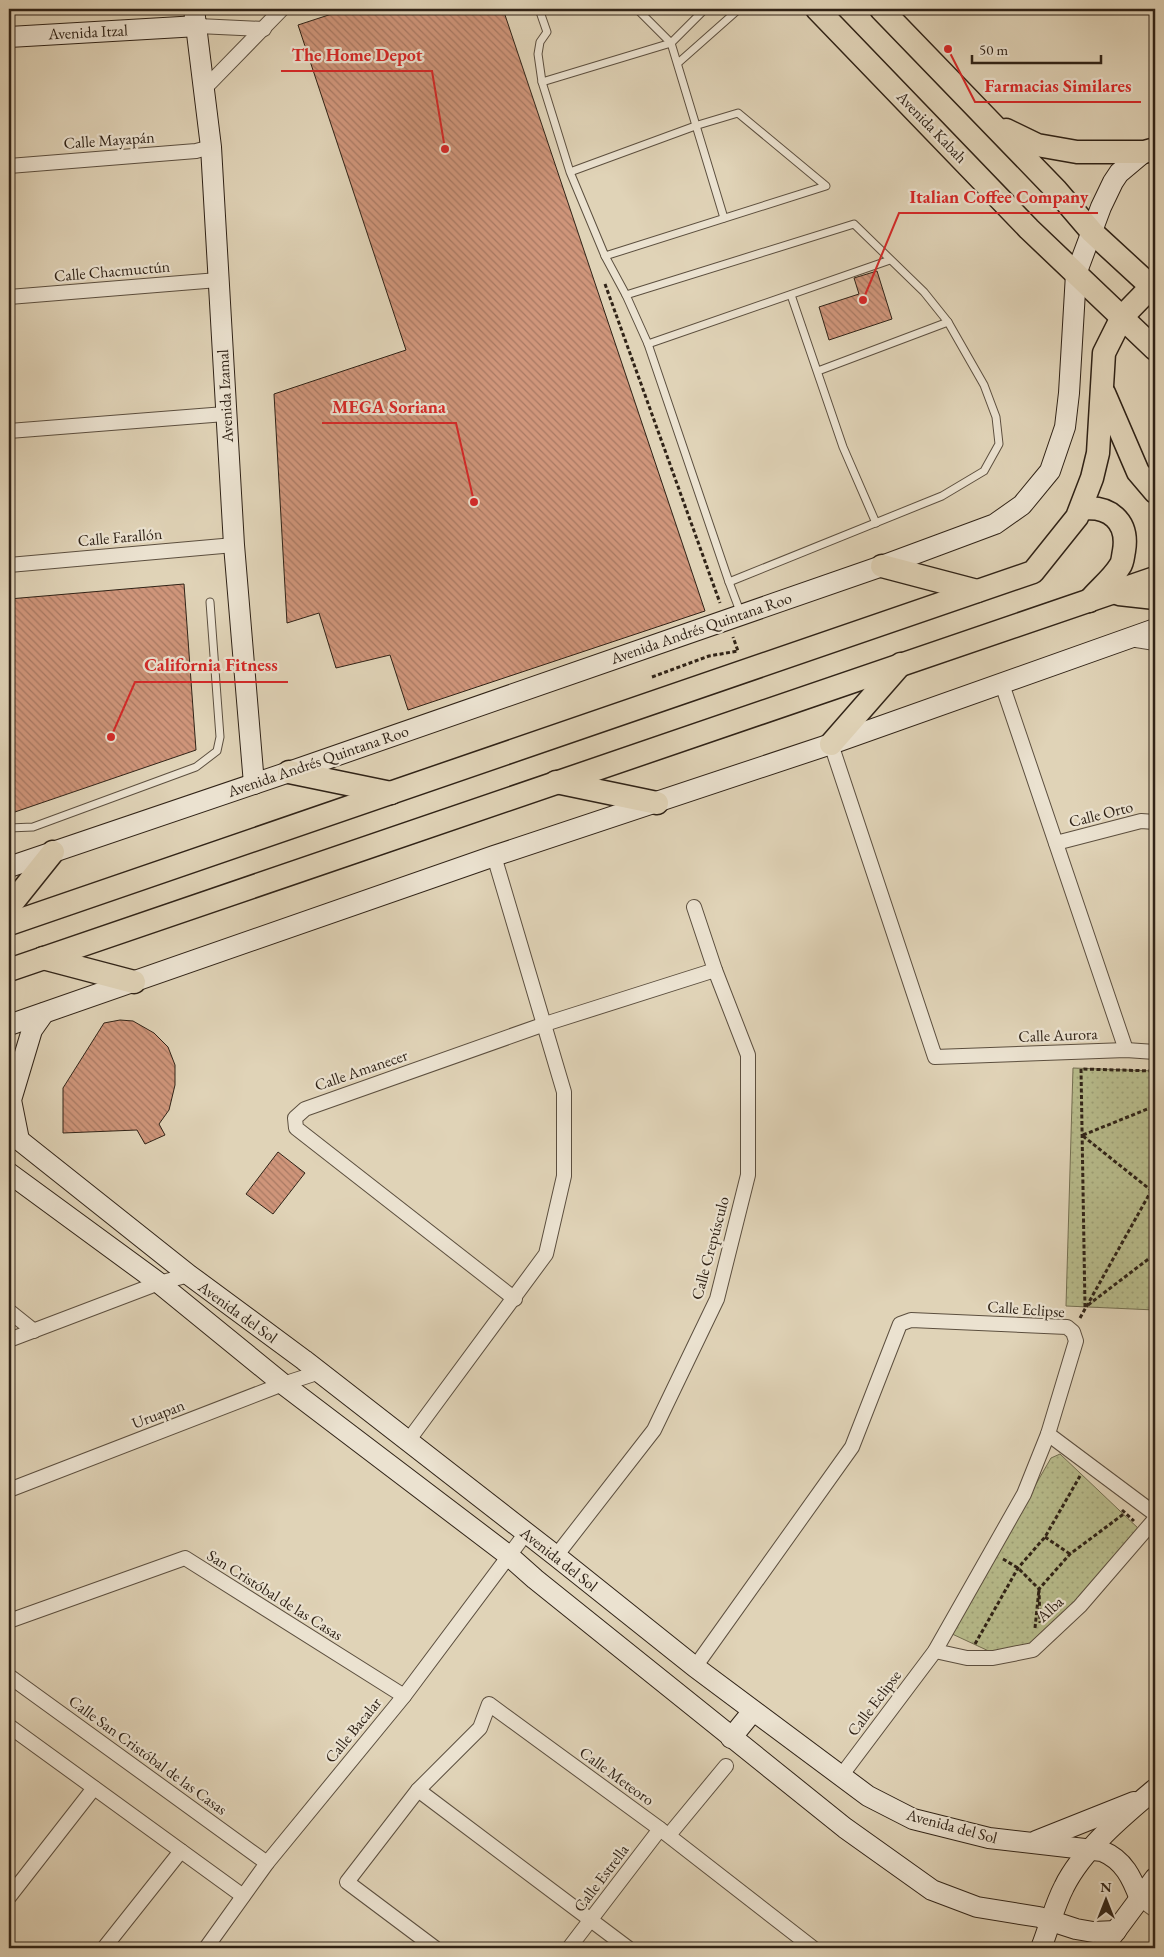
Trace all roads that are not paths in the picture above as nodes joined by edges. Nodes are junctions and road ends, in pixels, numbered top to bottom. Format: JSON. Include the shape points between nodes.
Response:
{"nodes":[{"id":1,"x":282,"y":9,"type":"edge"},
{"id":2,"x":539,"y":9,"type":"edge"},
{"id":3,"x":637,"y":9,"type":"edge"},
{"id":4,"x":705,"y":9,"type":"edge"},
{"id":5,"x":739,"y":9,"type":"edge"},
{"id":6,"x":818,"y":9,"type":"edge"},
{"id":7,"x":882,"y":9,"type":"edge"},
{"id":8,"x":196,"y":17,"type":"edge"},
{"id":9,"x":264,"y":29,"type":"junction"},
{"id":10,"x":9,"y":37,"type":"edge"},
{"id":11,"x":671,"y":43,"type":"junction"},
{"id":12,"x":678,"y":63,"type":"junction"},
{"id":13,"x":542,"y":82,"type":"junction"},
{"id":14,"x":205,"y":88,"type":"junction"},
{"id":15,"x":990,"y":122,"type":"junction"},
{"id":16,"x":698,"y":125,"type":"junction"},
{"id":17,"x":211,"y":148,"type":"junction"},
{"id":18,"x":1150,"y":150,"type":"edge"},
{"id":19,"x":9,"y":166,"type":"edge"},
{"id":20,"x":570,"y":172,"type":"junction"},
{"id":21,"x":724,"y":218,"type":"junction"},
{"id":22,"x":1092,"y":232,"type":"junction"},
{"id":23,"x":605,"y":256,"type":"junction"},
{"id":24,"x":890,"y":260,"type":"junction"},
{"id":25,"x":1076,"y":274,"type":"junction"},
{"id":26,"x":218,"y":280,"type":"junction"},
{"id":27,"x":1154,"y":287,"type":"edge"},
{"id":28,"x":626,"y":295,"type":"junction"},
{"id":29,"x":791,"y":295,"type":"junction"},
{"id":30,"x":9,"y":297,"type":"edge"},
{"id":31,"x":1122,"y":317,"type":"junction"},
{"id":32,"x":948,"y":322,"type":"junction"},
{"id":33,"x":648,"y":344,"type":"junction"},
{"id":34,"x":1155,"y":349,"type":"edge"},
{"id":35,"x":818,"y":371,"type":"junction"},
{"id":36,"x":1102,"y":387,"type":"junction"},
{"id":37,"x":225,"y":414,"type":"junction"},
{"id":38,"x":9,"y":431,"type":"edge"},
{"id":39,"x":1155,"y":492,"type":"edge"},
{"id":40,"x":1081,"y":509,"type":"junction"},
{"id":41,"x":876,"y":523,"type":"junction"},
{"id":42,"x":234,"y":544,"type":"junction"},
{"id":43,"x":9,"y":564,"type":"edge"},
{"id":44,"x":882,"y":566,"type":"junction"},
{"id":45,"x":1155,"y":578,"type":"edge"},
{"id":46,"x":729,"y":582,"type":"junction"},
{"id":47,"x":977,"y":591,"type":"junction"},
{"id":48,"x":1113,"y":594,"type":"junction"},
{"id":49,"x":1155,"y":598,"type":"edge"},
{"id":50,"x":210,"y":602,"type":"dead end"},
{"id":51,"x":1086,"y":603,"type":"junction"},
{"id":52,"x":733,"y":617,"type":"junction"},
{"id":53,"x":1155,"y":629,"type":"edge"},
{"id":54,"x":1127,"y":639,"type":"junction"},
{"id":55,"x":1155,"y":643,"type":"edge"},
{"id":56,"x":902,"y":663,"type":"junction"},
{"id":57,"x":1002,"y":684,"type":"junction"},
{"id":58,"x":831,"y":744,"type":"junction"},
{"id":59,"x":289,"y":772,"type":"junction"},
{"id":60,"x":555,"y":782,"type":"junction"},
{"id":61,"x":254,"y":784,"type":"junction"},
{"id":62,"x":392,"y":793,"type":"junction"},
{"id":63,"x":657,"y":803,"type":"junction"},
{"id":64,"x":1155,"y":822,"type":"edge"},
{"id":65,"x":9,"y":828,"type":"edge"},
{"id":66,"x":1056,"y":843,"type":"junction"},
{"id":67,"x":52,"y":852,"type":"junction"},
{"id":68,"x":494,"y":856,"type":"junction"},
{"id":69,"x":9,"y":867,"type":"edge"},
{"id":70,"x":9,"y":907,"type":"edge"},
{"id":71,"x":694,"y":907,"type":"dead end"},
{"id":72,"x":9,"y":924,"type":"edge"},
{"id":73,"x":43,"y":958,"type":"junction"},
{"id":74,"x":9,"y":970,"type":"edge"},
{"id":75,"x":715,"y":970,"type":"junction"},
{"id":76,"x":134,"y":982,"type":"junction"},
{"id":77,"x":44,"y":1013,"type":"junction"},
{"id":78,"x":545,"y":1024,"type":"junction"},
{"id":79,"x":9,"y":1025,"type":"edge"},
{"id":80,"x":1126,"y":1050,"type":"junction"},
{"id":81,"x":1155,"y":1052,"type":"edge"},
{"id":82,"x":14,"y":1136,"type":"edge"},
{"id":83,"x":9,"y":1173,"type":"edge"},
{"id":84,"x":189,"y":1275,"type":"junction"},
{"id":85,"x":159,"y":1284,"type":"junction"},
{"id":86,"x":515,"y":1299,"type":"junction"},
{"id":87,"x":9,"y":1311,"type":"edge"},
{"id":88,"x":34,"y":1331,"type":"junction"},
{"id":89,"x":9,"y":1340,"type":"edge"},
{"id":90,"x":320,"y":1372,"type":"junction"},
{"id":91,"x":283,"y":1384,"type":"junction"},
{"id":92,"x":1048,"y":1434,"type":"junction"},
{"id":93,"x":408,"y":1441,"type":"junction"},
{"id":94,"x":9,"y":1490,"type":"edge"},
{"id":95,"x":1155,"y":1514,"type":"edge"},
{"id":96,"x":1155,"y":1519,"type":"edge"},
{"id":97,"x":526,"y":1533,"type":"junction"},
{"id":98,"x":508,"y":1555,"type":"junction"},
{"id":99,"x":556,"y":1556,"type":"junction"},
{"id":100,"x":9,"y":1621,"type":"edge"},
{"id":101,"x":935,"y":1651,"type":"junction"},
{"id":102,"x":695,"y":1667,"type":"junction"},
{"id":103,"x":9,"y":1676,"type":"edge"},
{"id":104,"x":404,"y":1696,"type":"junction"},
{"id":105,"x":753,"y":1711,"type":"junction"},
{"id":106,"x":9,"y":1726,"type":"edge"},
{"id":107,"x":731,"y":1738,"type":"junction"},
{"id":108,"x":726,"y":1766,"type":"dead end"},
{"id":109,"x":841,"y":1776,"type":"junction"},
{"id":110,"x":94,"y":1788,"type":"junction"},
{"id":111,"x":418,"y":1790,"type":"junction"},
{"id":112,"x":1150,"y":1793,"type":"edge"},
{"id":113,"x":664,"y":1832,"type":"junction"},
{"id":114,"x":1029,"y":1843,"type":"junction"},
{"id":115,"x":1091,"y":1848,"type":"junction"},
{"id":116,"x":181,"y":1851,"type":"junction"},
{"id":117,"x":267,"y":1863,"type":"junction"},
{"id":118,"x":1155,"y":1878,"type":"edge"},
{"id":119,"x":243,"y":1896,"type":"junction"},
{"id":120,"x":9,"y":1897,"type":"edge"},
{"id":121,"x":1147,"y":1905,"type":"edge"},
{"id":122,"x":1015,"y":1913,"type":"junction"},
{"id":123,"x":590,"y":1920,"type":"junction"},
{"id":124,"x":1052,"y":1921,"type":"junction"},
{"id":125,"x":1116,"y":1930,"type":"junction"},
{"id":126,"x":104,"y":1948,"type":"edge"},
{"id":127,"x":206,"y":1948,"type":"edge"},
{"id":128,"x":435,"y":1948,"type":"edge"},
{"id":129,"x":569,"y":1948,"type":"edge"},
{"id":130,"x":628,"y":1948,"type":"edge"},
{"id":131,"x":813,"y":1948,"type":"edge"},
{"id":132,"x":1036,"y":1948,"type":"edge"},
{"id":133,"x":1041,"y":1948,"type":"edge"},
{"id":134,"x":1103,"y":1948,"type":"edge"}],
"edges":[{"from":1,"to":9,"type":"street"},
{"from":2,"to":13,"type":"lane","via":[[547,32],[540,42],[538,54]]},
{"from":3,"to":11,"type":"lane"},
{"from":4,"to":11,"type":"lane"},
{"from":5,"to":12,"type":"lane"},
{"from":6,"to":25,"type":"main road","name":"Avenida Kabah"},
{"from":7,"to":15,"type":"main road"},
{"from":8,"to":9,"type":"street"},
{"from":8,"to":10,"type":"street","name":"Avenida Itzal"},
{"from":8,"to":14,"type":"street","name":"Avenida Izamal"},
{"from":9,"to":14,"type":"street"},
{"from":11,"to":12,"type":"lane"},
{"from":11,"to":13,"type":"lane"},
{"from":12,"to":16,"type":"lane"},
{"from":13,"to":20,"type":"lane"},
{"from":14,"to":17,"type":"street","name":"Avenida Izamal"},
{"from":15,"to":18,"type":"main road","via":[[1037,146],[1077,152]]},
{"from":15,"to":22,"type":"main road"},
{"from":16,"to":20,"type":"lane"},
{"from":16,"to":21,"type":"lane"},
{"from":16,"to":21,"type":"lane","via":[[738,113],[826,186]]},
{"from":17,"to":19,"type":"street","name":"Calle Mayapán","via":[[196,152]]},
{"from":17,"to":26,"type":"street","name":"Avenida Izamal"},
{"from":18,"to":22,"type":"street","name":"Avenida Andrés Quintana Roo","via":[[1119,173]]},
{"from":20,"to":23,"type":"lane"},
{"from":21,"to":23,"type":"lane"},
{"from":22,"to":25,"type":"street","name":"Avenida Andrés Quintana Roo"},
{"from":22,"to":27,"type":"main road"},
{"from":23,"to":28,"type":"lane"},
{"from":24,"to":28,"type":"lane","via":[[854,224]]},
{"from":24,"to":29,"type":"lane"},
{"from":24,"to":32,"type":"lane","via":[[924,292]]},
{"from":25,"to":31,"type":"main road","name":"Avenida Kabah"},
{"from":25,"to":44,"type":"street","name":"Avenida Andrés Quintana Roo","via":[[1065,427],[1050,471],[1022,505],[995,524]]},
{"from":26,"to":30,"type":"street","name":"Calle Chacmuctún"},
{"from":26,"to":37,"type":"street","name":"Avenida Izamal"},
{"from":27,"to":31,"type":"main road"},
{"from":28,"to":33,"type":"lane"},
{"from":29,"to":33,"type":"lane"},
{"from":29,"to":35,"type":"lane"},
{"from":31,"to":34,"type":"main road","name":"Avenida Kabah"},
{"from":31,"to":36,"type":"main road","via":[[1104,353]]},
{"from":32,"to":35,"type":"lane"},
{"from":32,"to":41,"type":"lane","via":[[984,385],[996,417],[999,444],[984,471],[942,496]]},
{"from":33,"to":46,"type":"lane"},
{"from":35,"to":41,"type":"lane","via":[[844,447]]},
{"from":36,"to":39,"type":"main road","via":[[1138,472]]},
{"from":36,"to":40,"type":"main road","via":[[1098,453]]},
{"from":37,"to":38,"type":"street"},
{"from":37,"to":42,"type":"street","name":"Avenida Izamal"},
{"from":40,"to":47,"type":"main road","via":[[1033,572]]},
{"from":40,"to":51,"type":"main road","via":[[1107,510],[1118,518],[1124,534],[1121,565]]},
{"from":41,"to":46,"type":"lane"},
{"from":42,"to":43,"type":"street","name":"Calle Farallón"},
{"from":42,"to":61,"type":"street","name":"Avenida Izamal"},
{"from":44,"to":47,"type":"main road"},
{"from":44,"to":52,"type":"street","name":"Avenida Andrés Quintana Roo"},
{"from":45,"to":48,"type":"main road"},
{"from":46,"to":52,"type":"lane"},
{"from":47,"to":62,"type":"main road"},
{"from":48,"to":49,"type":"main road"},
{"from":48,"to":51,"type":"main road"},
{"from":50,"to":65,"type":"lane","via":[[220,737],[217,751],[196,767],[125,794],[33,828]]},
{"from":51,"to":56,"type":"main road"},
{"from":52,"to":59,"type":"street","name":"Avenida Andrés Quintana Roo"},
{"from":53,"to":54,"type":"street"},
{"from":54,"to":55,"type":"street"},
{"from":54,"to":57,"type":"street"},
{"from":56,"to":58,"type":"main road"},
{"from":56,"to":60,"type":"main road"},
{"from":57,"to":58,"type":"street"},
{"from":57,"to":66,"type":"street","name":"Calle Aurora"},
{"from":58,"to":63,"type":"street"},
{"from":58,"to":80,"type":"street","name":"Calle Aurora","via":[[935,1057]]},
{"from":59,"to":61,"type":"street","name":"Avenida Andrés Quintana Roo"},
{"from":59,"to":62,"type":"main road"},
{"from":60,"to":63,"type":"main road"},
{"from":60,"to":73,"type":"main road"},
{"from":61,"to":67,"type":"street","name":"Avenida Andrés Quintana Roo"},
{"from":62,"to":72,"type":"main road"},
{"from":63,"to":68,"type":"street"},
{"from":64,"to":66,"type":"street","name":"Calle Orto","via":[[1141,821]]},
{"from":66,"to":80,"type":"street","name":"Calle Aurora"},
{"from":67,"to":69,"type":"street","name":"Avenida Andrés Quintana Roo"},
{"from":67,"to":70,"type":"main road"},
{"from":68,"to":76,"type":"street"},
{"from":68,"to":78,"type":"street"},
{"from":71,"to":75,"type":"street","name":"Calle Crepúsculo"},
{"from":73,"to":74,"type":"main road"},
{"from":73,"to":76,"type":"main road"},
{"from":75,"to":78,"type":"street","name":"Calle Amanecer"},
{"from":75,"to":99,"type":"street","name":"Calle Crepúsculo","via":[[748,1056],[748,1175],[717,1299],[654,1430]]},
{"from":76,"to":77,"type":"street"},
{"from":77,"to":79,"type":"street"},
{"from":77,"to":82,"type":"street","via":[[32,1030],[11,1100]]},
{"from":78,"to":86,"type":"street","via":[[564,1092],[564,1176],[546,1254]]},
{"from":78,"to":86,"type":"street","name":"Calle Amanecer","via":[[305,1109],[295,1118],[296,1128]]},
{"from":80,"to":81,"type":"street"},
{"from":82,"to":84,"type":"street","name":"Avenida del Sol"},
{"from":83,"to":85,"type":"street","name":"Avenida del Sol"},
{"from":84,"to":85,"type":"street"},
{"from":84,"to":90,"type":"street","name":"Avenida del Sol"},
{"from":85,"to":88,"type":"street"},
{"from":85,"to":91,"type":"street","name":"Avenida del Sol"},
{"from":86,"to":93,"type":"street"},
{"from":87,"to":88,"type":"street"},
{"from":88,"to":89,"type":"street"},
{"from":90,"to":91,"type":"street","name":"Uruapan"},
{"from":90,"to":93,"type":"street","name":"Avenida del Sol"},
{"from":91,"to":94,"type":"street","name":"Uruapan"},
{"from":91,"to":98,"type":"street","name":"Avenida del Sol"},
{"from":92,"to":95,"type":"street"},
{"from":92,"to":101,"type":"street","name":"Calle Eclipse","via":[[1024,1494]]},
{"from":92,"to":102,"type":"street","name":"Calle Eclipse","via":[[1076,1341],[1067,1327],[911,1320],[900,1324],[852,1448]]},
{"from":93,"to":97,"type":"street","name":"Avenida del Sol"},
{"from":96,"to":101,"type":"street","name":"Alba","via":[[1080,1606],[1037,1646],[993,1658],[967,1658]]},
{"from":97,"to":98,"type":"street","name":"Calle Bacalar"},
{"from":97,"to":99,"type":"street","name":"Avenida del Sol"},
{"from":98,"to":104,"type":"street","name":"Calle Bacalar"},
{"from":98,"to":107,"type":"street","name":"Avenida del Sol"},
{"from":99,"to":102,"type":"street","name":"Avenida del Sol"},
{"from":100,"to":104,"type":"street","name":"San Cristóbal de las Casas","via":[[185,1558]]},
{"from":101,"to":109,"type":"street","name":"Calle Eclipse"},
{"from":102,"to":105,"type":"street","name":"Avenida del Sol"},
{"from":103,"to":117,"type":"street","name":"Calle San Cristóbal de las Casas"},
{"from":104,"to":117,"type":"street","name":"Calle Bacalar"},
{"from":105,"to":107,"type":"street"},
{"from":105,"to":109,"type":"street","name":"Avenida del Sol"},
{"from":106,"to":110,"type":"street"},
{"from":107,"to":122,"type":"street","name":"Avenida del Sol","via":[[845,1828],[932,1890],[977,1907]]},
{"from":108,"to":113,"type":"street","name":"Calle Estrella"},
{"from":109,"to":114,"type":"street","name":"Avenida del Sol","via":[[868,1796],[913,1820],[989,1838]]},
{"from":110,"to":116,"type":"street"},
{"from":110,"to":120,"type":"street"},
{"from":111,"to":113,"type":"street","name":"Calle Meteoro","via":[[480,1728],[489,1704]]},
{"from":111,"to":123,"type":"street"},
{"from":111,"to":128,"type":"street","name":"Calle Meteoro","via":[[346,1882]]},
{"from":112,"to":114,"type":"street"},
{"from":112,"to":115,"type":"street"},
{"from":113,"to":123,"type":"street","name":"Calle Estrella"},
{"from":113,"to":131,"type":"street","name":"Calle Meteoro"},
{"from":114,"to":115,"type":"street","name":"Avenida del Sol"},
{"from":115,"to":121,"type":"street","name":"Avenida del Sol","via":[[1121,1862]]},
{"from":115,"to":124,"type":"street","via":[[1064,1886]]},
{"from":116,"to":119,"type":"street"},
{"from":116,"to":126,"type":"street"},
{"from":117,"to":119,"type":"street","name":"Calle Bacalar"},
{"from":118,"to":121,"type":"street"},
{"from":119,"to":127,"type":"street","name":"Calle Bacalar"},
{"from":121,"to":125,"type":"street"},
{"from":122,"to":124,"type":"street","name":"Avenida del Sol"},
{"from":122,"to":132,"type":"street","via":[[1029,1928]]},
{"from":123,"to":129,"type":"street","name":"Calle Estrella"},
{"from":123,"to":130,"type":"street"},
{"from":124,"to":125,"type":"street","name":"Avenida del Sol","via":[[1085,1930]]},
{"from":124,"to":133,"type":"street"},
{"from":125,"to":134,"type":"street"}]}
